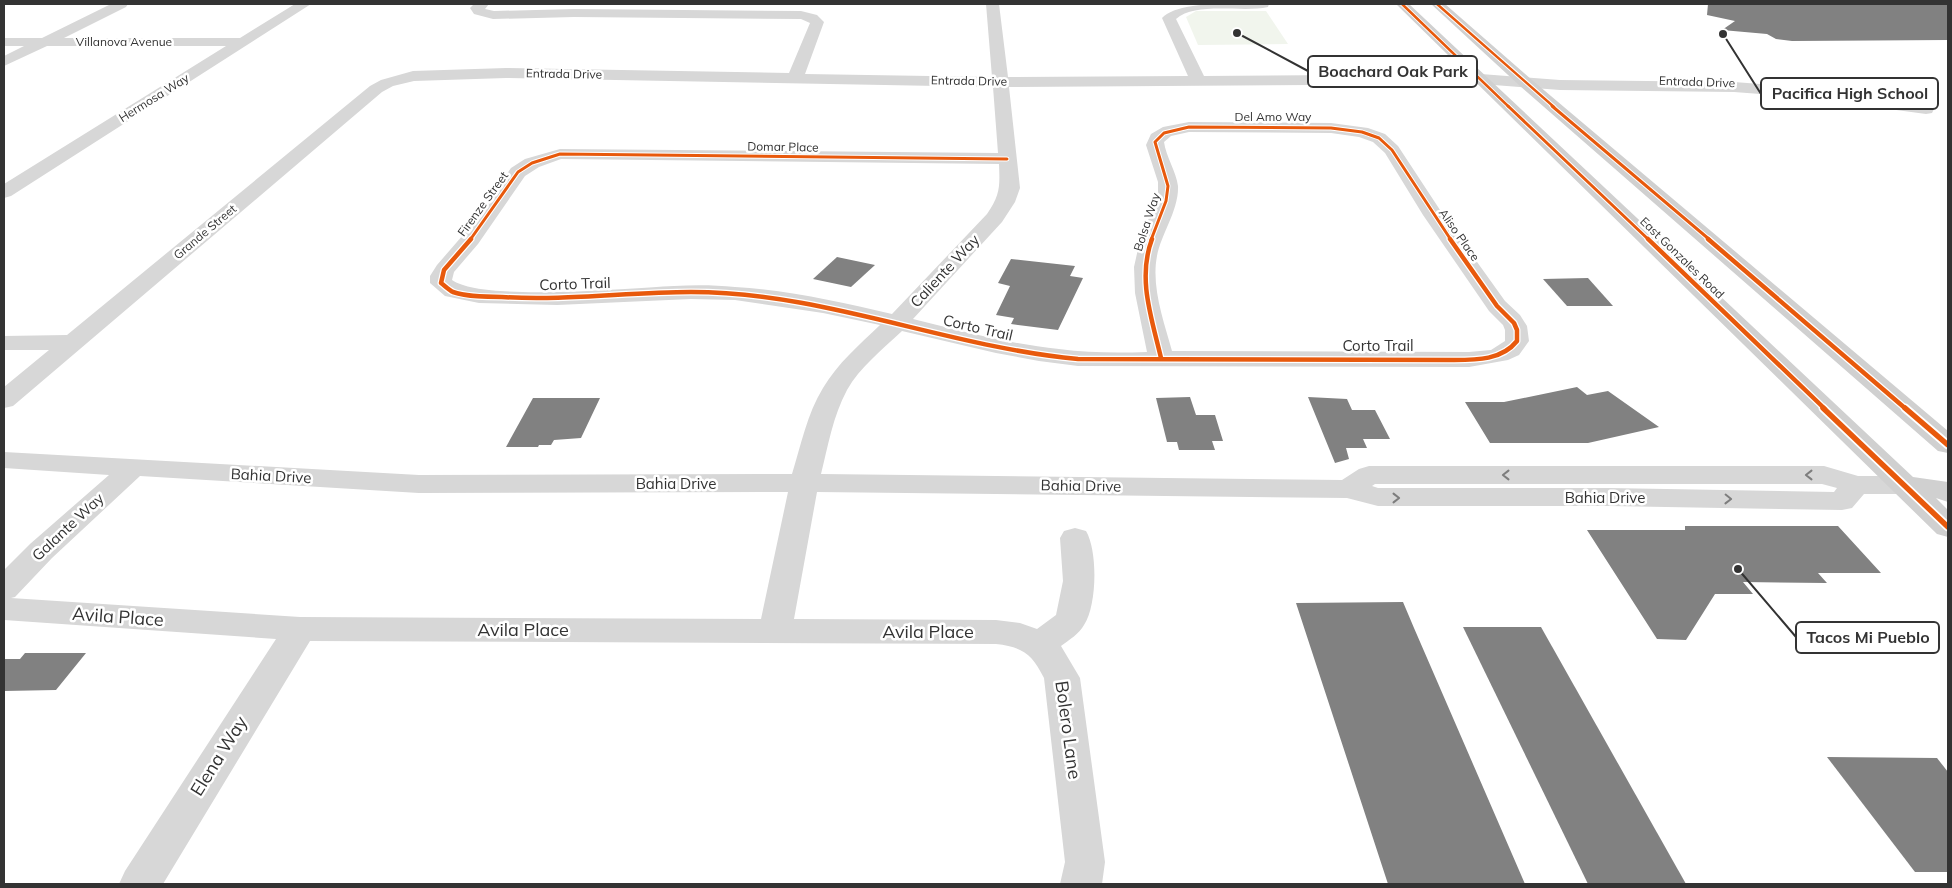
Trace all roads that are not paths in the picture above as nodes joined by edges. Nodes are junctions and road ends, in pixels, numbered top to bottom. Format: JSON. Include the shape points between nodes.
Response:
{"nodes":[{"id":1,"x":122,"y":4,"type":"edge"},
{"id":2,"x":304,"y":4,"type":"edge"},
{"id":3,"x":483,"y":4,"type":"edge"},
{"id":4,"x":993,"y":4,"type":"edge"},
{"id":5,"x":1264,"y":4,"type":"edge"},
{"id":6,"x":1402,"y":4,"type":"edge"},
{"id":7,"x":1437,"y":4,"type":"edge"},
{"id":8,"x":4,"y":42,"type":"edge"},
{"id":9,"x":45,"y":42,"type":"junction"},
{"id":10,"x":244,"y":42,"type":"junction"},
{"id":11,"x":4,"y":62,"type":"edge"},
{"id":12,"x":413,"y":76,"type":"joint"},
{"id":13,"x":793,"y":79,"type":"junction"},
{"id":14,"x":1198,"y":80,"type":"junction"},
{"id":15,"x":1481,"y":80,"type":"junction"},
{"id":16,"x":999,"y":82,"type":"junction"},
{"id":17,"x":1526,"y":83,"type":"junction"},
{"id":18,"x":1933,"y":112,"type":"dead end"},
{"id":19,"x":1171,"y":130,"type":"joint"},
{"id":20,"x":1374,"y":136,"type":"joint"},
{"id":21,"x":560,"y":154,"type":"joint"},
{"id":22,"x":1007,"y":160,"type":"junction"},
{"id":23,"x":4,"y":192,"type":"edge"},
{"id":24,"x":442,"y":285,"type":"joint"},
{"id":25,"x":898,"y":322,"type":"junction"},
{"id":26,"x":74,"y":342,"type":"junction"},
{"id":27,"x":4,"y":343,"type":"edge"},
{"id":28,"x":1512,"y":348,"type":"joint"},
{"id":29,"x":1161,"y":358,"type":"junction"},
{"id":30,"x":4,"y":400,"type":"edge"},
{"id":31,"x":1948,"y":445,"type":"edge"},
{"id":32,"x":4,"y":460,"type":"edge"},
{"id":33,"x":134,"y":468,"type":"junction"},
{"id":34,"x":1700,"y":476,"type":"junction"},
{"id":35,"x":804,"y":483,"type":"junction"},
{"id":36,"x":1856,"y":485,"type":"junction"},
{"id":37,"x":1903,"y":485,"type":"junction"},
{"id":38,"x":1348,"y":489,"type":"junction"},
{"id":39,"x":1948,"y":493,"type":"edge"},
{"id":40,"x":1516,"y":498,"type":"junction"},
{"id":41,"x":1948,"y":528,"type":"edge"},
{"id":42,"x":1075,"y":538,"type":"dead end"},
{"id":43,"x":4,"y":589,"type":"edge"},
{"id":44,"x":4,"y":609,"type":"edge"},
{"id":45,"x":300,"y":629,"type":"junction"},
{"id":46,"x":774,"y":631,"type":"junction"},
{"id":47,"x":1040,"y":645,"type":"junction"},
{"id":48,"x":140,"y":884,"type":"edge"},
{"id":49,"x":1081,"y":884,"type":"edge"}],
"edges":[{"from":1,"to":9,"type":"street"},
{"from":2,"to":10,"type":"street","name":"Hermosa Way"},
{"from":3,"to":13,"type":"street","via":[[477,8],[479,11],[506,16],[574,13],[801,15],[817,22]]},
{"from":4,"to":16,"type":"street","name":"Caliente Way"},
{"from":5,"to":14,"type":"street","via":[[1186,8],[1172,13],[1169,18]]},
{"from":6,"to":15,"type":"main road","name":"East Gonzales Road"},
{"from":7,"to":17,"type":"main road","name":"East Gonzales Road"},
{"from":8,"to":9,"type":"street","name":"Villanova Avenue"},
{"from":9,"to":10,"type":"street","name":"Villanova Avenue"},
{"from":9,"to":11,"type":"street"},
{"from":10,"to":23,"type":"street","name":"Hermosa Way"},
{"from":12,"to":13,"type":"street","name":"Entrada Drive","via":[[506,73]]},
{"from":12,"to":26,"type":"street","name":"Grande Street","via":[[376,89]]},
{"from":13,"to":16,"type":"street","name":"Entrada Drive"},
{"from":14,"to":15,"type":"street","name":"Entrada Drive"},
{"from":14,"to":16,"type":"street","name":"Entrada Drive"},
{"from":15,"to":17,"type":"street","name":"Entrada Drive"},
{"from":15,"to":37,"type":"main road","name":"East Gonzales Road"},
{"from":16,"to":22,"type":"street","name":"Caliente Way"},
{"from":17,"to":18,"type":"street","name":"Entrada Drive","via":[[1753,88],[1830,95]]},
{"from":17,"to":31,"type":"main road","name":"East Gonzales Road"},
{"from":19,"to":20,"type":"street","name":"Del Amo Way","via":[[1314,127]]},
{"from":19,"to":29,"type":"street","name":"Bolsa Way","via":[[1162,134],[1155,145],[1168,188],[1146,257],[1145,280]]},
{"from":20,"to":28,"type":"street","name":"Aliso Place","via":[[1392,150],[1433,215],[1492,299],[1510,319],[1517,331],[1517,340]]},
{"from":21,"to":22,"type":"street","name":"Domar Place"},
{"from":21,"to":24,"type":"street","name":"Firenze Street","via":[[532,163],[518,172],[445,269],[440,279]]},
{"from":22,"to":25,"type":"street","name":"Caliente Way","via":[[1010,188],[995,218]]},
{"from":24,"to":25,"type":"street","name":"Corto Trail","via":[[468,296],[493,298],[717,291],[760,295]]},
{"from":25,"to":29,"type":"street","name":"Corto Trail","via":[[1042,354],[1078,358]]},
{"from":25,"to":35,"type":"street","name":"Caliente Way","via":[[854,364],[835,390],[822,418]]},
{"from":26,"to":27,"type":"street"},
{"from":26,"to":30,"type":"street","name":"Grande Street"},
{"from":28,"to":29,"type":"street","name":"Corto Trail","via":[[1498,356],[1466,361]]},
{"from":32,"to":33,"type":"street","name":"Bahia Drive"},
{"from":33,"to":35,"type":"street","name":"Bahia Drive","via":[[419,484]]},
{"from":33,"to":43,"type":"street","name":"Galante Way","via":[[41,551]]},
{"from":36,"to":34,"type":"street","name":"Bahia Drive","one_way":true,"via":[[1824,475]]},
{"from":34,"to":38,"type":"street","name":"Bahia Drive","one_way":true,"via":[[1369,475]]},
{"from":34,"to":40,"type":"street","via":[[1695,485],[1530,489]]},
{"from":35,"to":38,"type":"street","name":"Bahia Drive"},
{"from":35,"to":46,"type":"street","name":"Caliente Way"},
{"from":36,"to":37,"type":"street","name":"Bahia Drive"},
{"from":40,"to":36,"type":"street","name":"Bahia Drive","one_way":true,"via":[[1842,501]]},
{"from":37,"to":39,"type":"main road","via":[[1937,488]]},
{"from":37,"to":41,"type":"main road","name":"East Gonzales Road"},
{"from":38,"to":40,"type":"street","name":"Bahia Drive","one_way":true,"via":[[1378,498]]},
{"from":42,"to":47,"type":"street","via":[[1079,581],[1071,620]]},
{"from":44,"to":45,"type":"street","name":"Avila Place"},
{"from":45,"to":46,"type":"street","name":"Avila Place"},
{"from":45,"to":48,"type":"street","name":"Elena Way"},
{"from":46,"to":47,"type":"street","name":"Avila Place","via":[[996,632],[1020,635]]},
{"from":47,"to":49,"type":"street","name":"Bolero Lane","via":[[1062,678],[1085,862]]}]}
